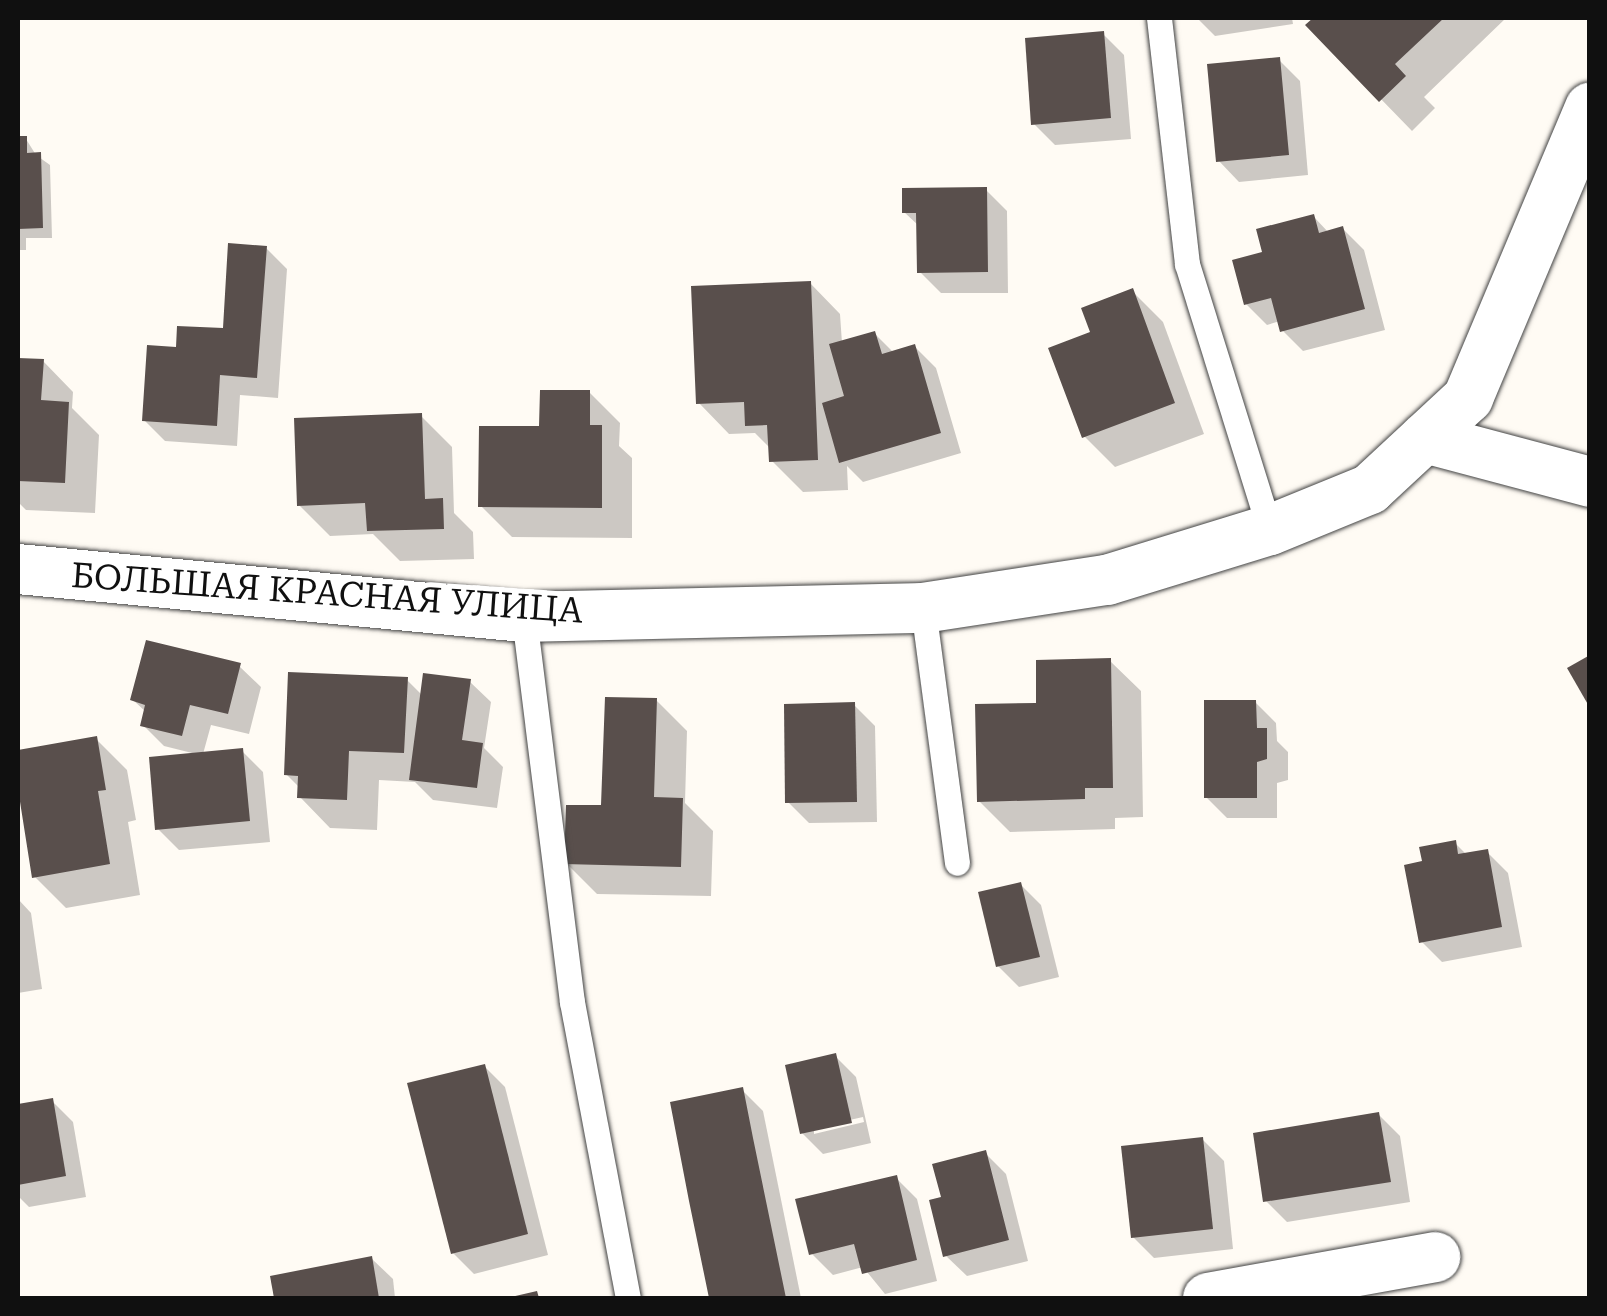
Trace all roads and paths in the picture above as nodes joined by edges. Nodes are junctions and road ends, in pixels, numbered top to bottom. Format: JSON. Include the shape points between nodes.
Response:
{"nodes":[{"id":1,"x":1159,"y":18,"type":"edge"},
{"id":2,"x":1590,"y":108,"type":"edge"},
{"id":3,"x":1425,"y":438,"type":"junction"},
{"id":4,"x":1590,"y":482,"type":"edge"},
{"id":5,"x":1270,"y":530,"type":"junction"},
{"id":6,"x":18,"y":569,"type":"edge"},
{"id":7,"x":923,"y":608,"type":"junction"},
{"id":8,"x":524,"y":617,"type":"junction"},
{"id":9,"x":957,"y":863,"type":"dead end"},
{"id":10,"x":1435,"y":1256,"type":"dead end"},
{"id":11,"x":628,"y":1298,"type":"edge"},
{"id":12,"x":1208,"y":1298,"type":"edge"}],
"edges":[{"from":1,"to":5,"type":"lane","via":[[1187,264]]},
{"from":2,"to":3,"type":"street","name":"БОЛЬШАЯ КРАСНАЯ УЛИЦА","via":[[1468,398]]},
{"from":3,"to":4,"type":"street"},
{"from":3,"to":5,"type":"street","name":"БОЛЬШАЯ КРАСНАЯ УЛИЦА","via":[[1370,489]]},
{"from":5,"to":7,"type":"street","name":"БОЛЬШАЯ КРАСНАЯ УЛИЦА","via":[[1107,580]]},
{"from":6,"to":8,"type":"street","name":"БОЛЬШАЯ КРАСНАЯ УЛИЦА"},
{"from":7,"to":8,"type":"street","name":"БОЛЬШАЯ КРАСНАЯ УЛИЦА"},
{"from":7,"to":9,"type":"lane"},
{"from":8,"to":11,"type":"lane","via":[[572,1002]]},
{"from":10,"to":12,"type":"street"}]}
